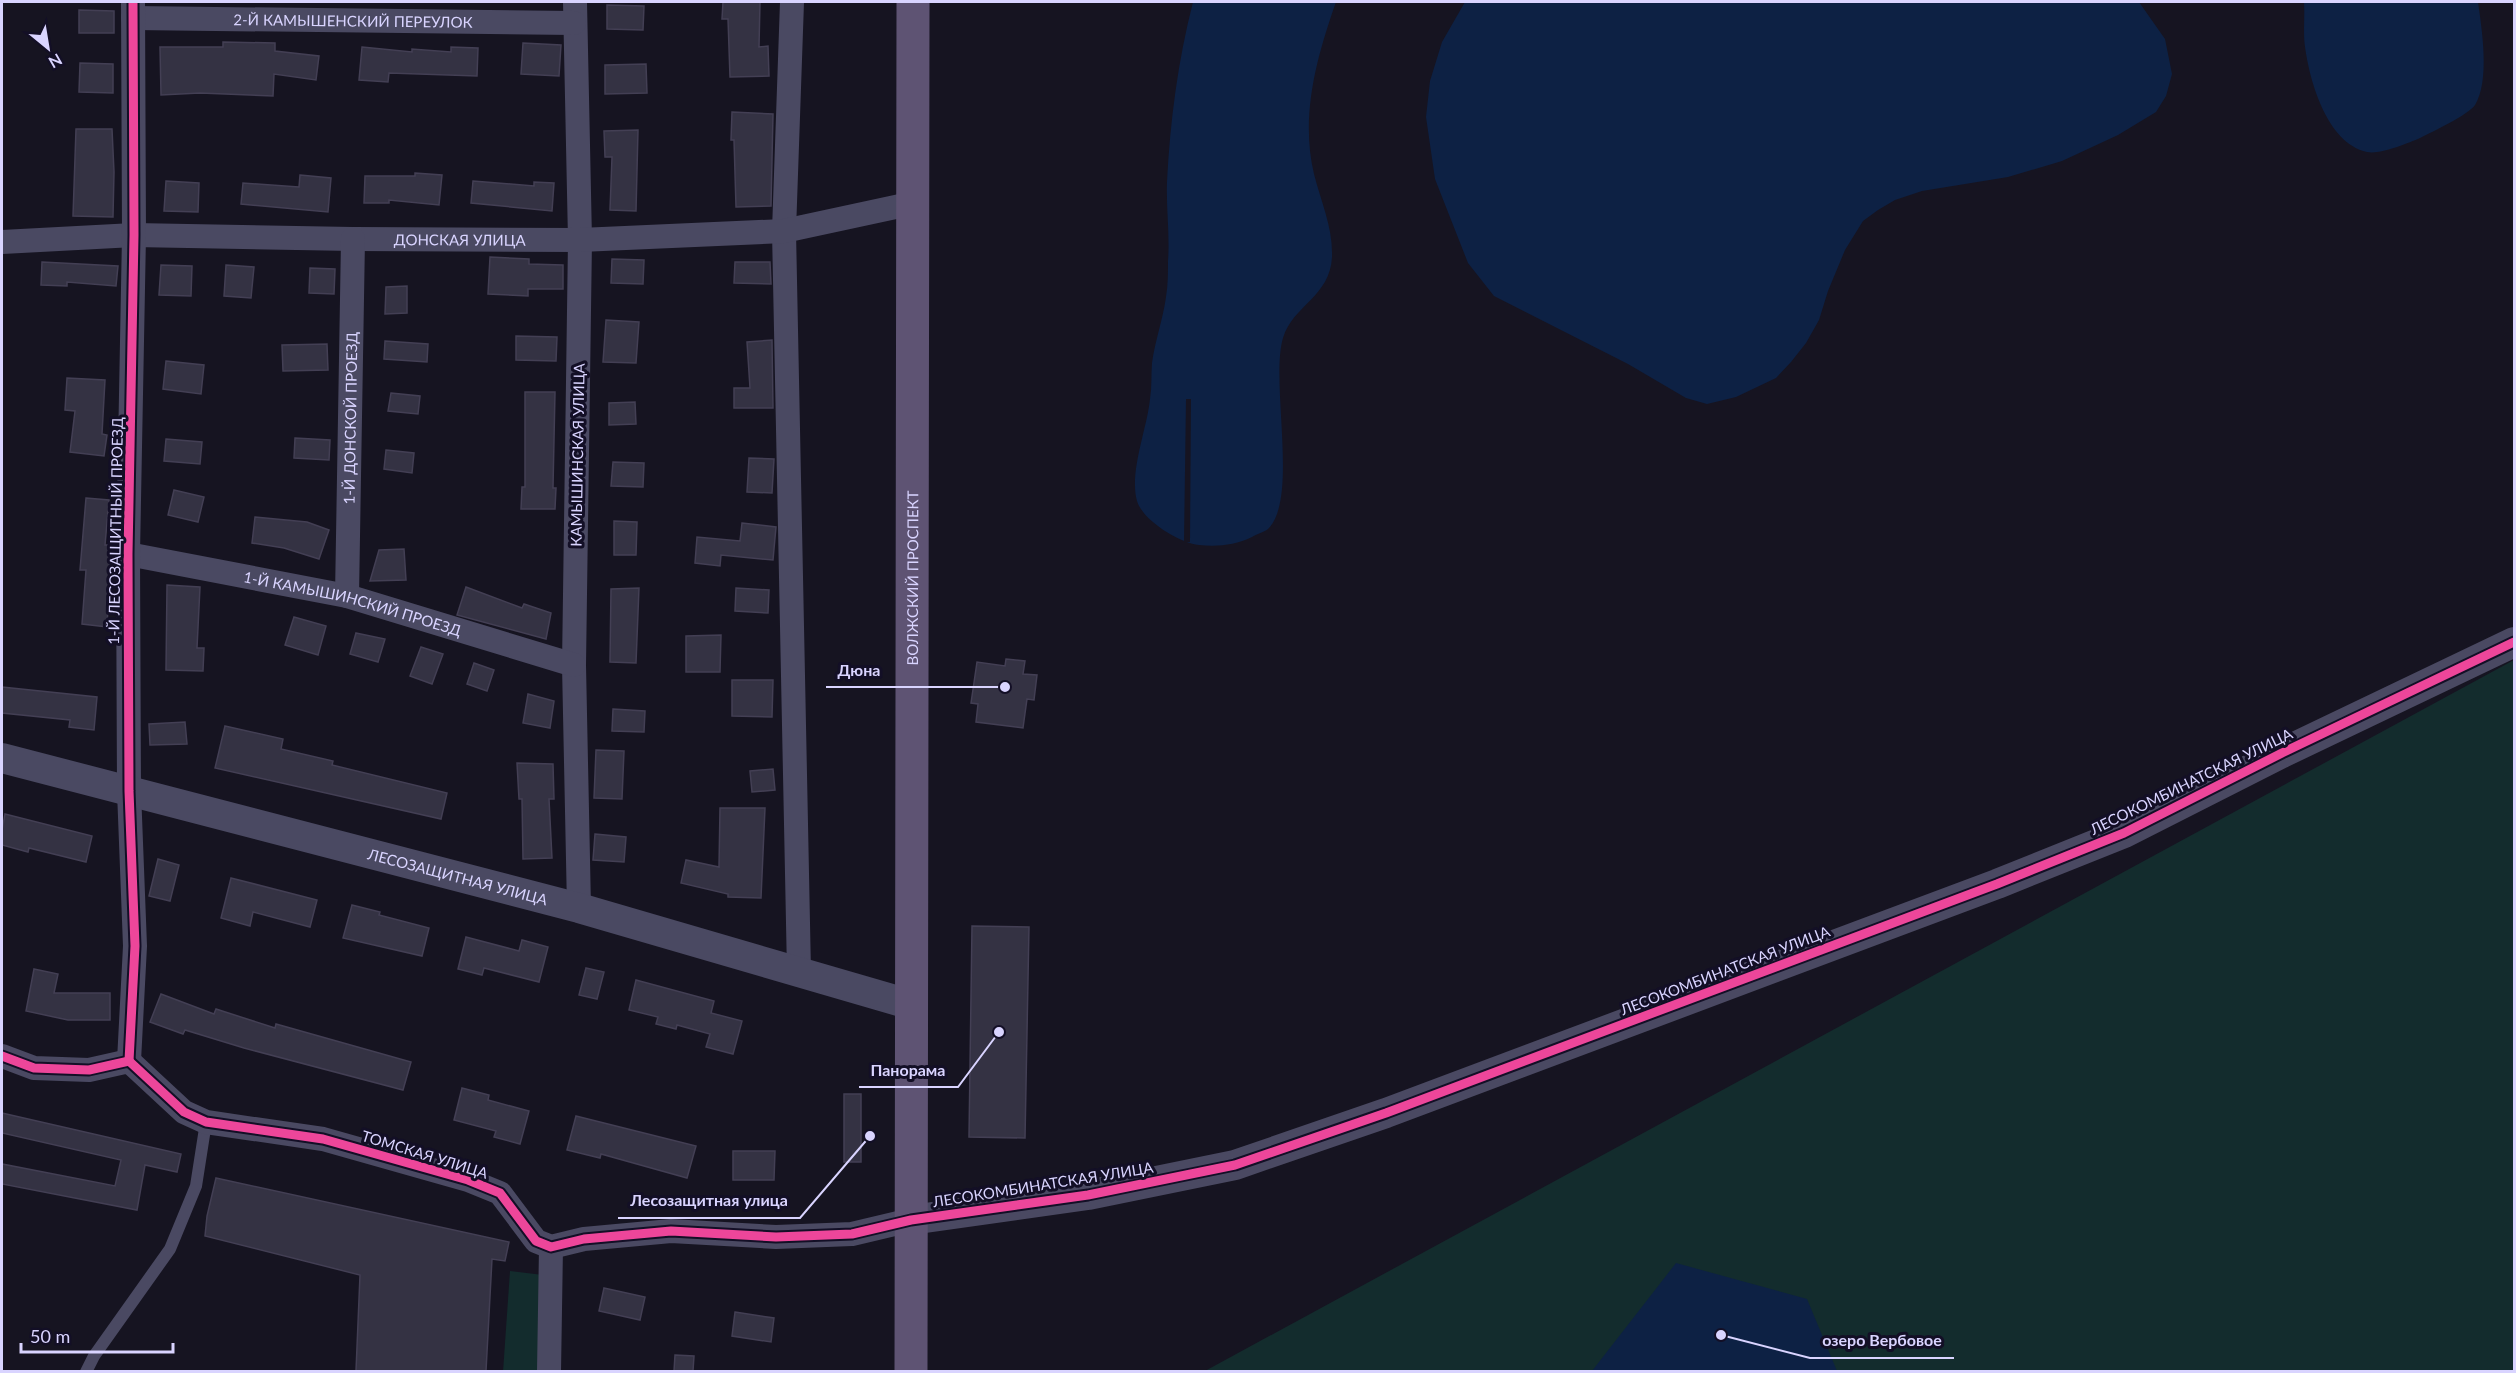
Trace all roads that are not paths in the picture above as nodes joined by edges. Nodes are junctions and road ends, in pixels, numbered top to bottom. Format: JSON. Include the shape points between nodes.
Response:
{"nodes":[{"id":1,"x":792,"y":2,"type":"edge"},
{"id":2,"x":914,"y":2,"type":"edge"},
{"id":3,"x":133,"y":10,"type":"edge"},
{"id":4,"x":575,"y":12,"type":"edge"},
{"id":5,"x":914,"y":203,"type":"junction"},
{"id":6,"x":784,"y":231,"type":"junction"},
{"id":7,"x":134,"y":235,"type":"junction"},
{"id":8,"x":353,"y":239,"type":"junction"},
{"id":9,"x":580,"y":240,"type":"junction"},
{"id":10,"x":2,"y":242,"type":"edge"},
{"id":11,"x":128,"y":554,"type":"junction"},
{"id":12,"x":347,"y":596,"type":"junction"},
{"id":13,"x":2514,"y":642,"type":"edge"},
{"id":14,"x":574,"y":664,"type":"junction"},
{"id":15,"x":2,"y":758,"type":"edge"},
{"id":16,"x":129,"y":791,"type":"junction"},
{"id":17,"x":579,"y":908,"type":"junction"},
{"id":18,"x":799,"y":972,"type":"junction"},
{"id":19,"x":912,"y":1005,"type":"junction"},
{"id":20,"x":2,"y":1056,"type":"edge"},
{"id":21,"x":129,"y":1061,"type":"junction"},
{"id":22,"x":206,"y":1122,"type":"junction"},
{"id":23,"x":911,"y":1220,"type":"junction"},
{"id":24,"x":550,"y":1247,"type":"junction"},
{"id":25,"x":86,"y":1371,"type":"edge"},
{"id":26,"x":549,"y":1371,"type":"edge"},
{"id":27,"x":911,"y":1371,"type":"edge"}],
"edges":[{"from":1,"to":6,"type":"street"},
{"from":2,"to":5,"type":"main road","name":"ВОЛЖСКИЙ ПРОСПЕКТ"},
{"from":3,"to":4,"type":"street","name":"2-Й КАМЫШЕНСКИЙ ПЕРЕУЛОК"},
{"from":3,"to":7,"type":"street","name":"1-Й ЛЕСОЗАЩИТНЫЙ ПРОЕЗД"},
{"from":4,"to":9,"type":"street","name":"КАМЫШИНСКАЯ УЛИЦА"},
{"from":5,"to":6,"type":"street","name":"ДОНСКАЯ УЛИЦА"},
{"from":5,"to":19,"type":"main road","name":"ВОЛЖСКИЙ ПРОСПЕКТ"},
{"from":6,"to":9,"type":"street","name":"ДОНСКАЯ УЛИЦА"},
{"from":6,"to":18,"type":"street"},
{"from":7,"to":8,"type":"street","name":"ДОНСКАЯ УЛИЦА"},
{"from":7,"to":10,"type":"street","name":"ДОНСКАЯ УЛИЦА"},
{"from":7,"to":11,"type":"street","name":"1-Й ЛЕСОЗАЩИТНЫЙ ПРОЕЗД"},
{"from":8,"to":9,"type":"street","name":"ДОНСКАЯ УЛИЦА"},
{"from":8,"to":12,"type":"street","name":"1-Й ДОНСКОЙ ПРОЕЗД"},
{"from":9,"to":14,"type":"street","name":"КАМЫШИНСКАЯ УЛИЦА"},
{"from":11,"to":12,"type":"street","name":"1-Й КАМЫШИНСКИЙ ПРОЕЗД"},
{"from":11,"to":16,"type":"street","name":"1-Й ЛЕСОЗАЩИТНЫЙ ПРОЕЗД"},
{"from":12,"to":14,"type":"street","name":"1-Й КАМЫШИНСКИЙ ПРОЕЗД"},
{"from":13,"to":23,"type":"street","name":"ЛЕСОКОМБИНАТСКАЯ УЛИЦА","via":[[2124,833],[1386,1113],[1235,1165],[1088,1195]]},
{"from":14,"to":17,"type":"street","name":"КАМЫШИНСКАЯ УЛИЦА"},
{"from":15,"to":16,"type":"street","name":"ЛЕСОЗАЩИТНАЯ УЛИЦА"},
{"from":16,"to":17,"type":"street","name":"ЛЕСОЗАЩИТНАЯ УЛИЦА"},
{"from":16,"to":21,"type":"street","name":"1-Й ЛЕСОЗАЩИТНЫЙ ПРОЕЗД","via":[[135,946]]},
{"from":17,"to":18,"type":"street","name":"ЛЕСОЗАЩИТНАЯ УЛИЦА"},
{"from":18,"to":19,"type":"street","name":"ЛЕСОЗАЩИТНАЯ УЛИЦА"},
{"from":19,"to":23,"type":"main road","name":"ВОЛЖСКИЙ ПРОСПЕКТ"},
{"from":20,"to":21,"type":"street","via":[[34,1068],[89,1070]]},
{"from":21,"to":22,"type":"street","name":"ТОМСКАЯ УЛИЦА","via":[[184,1112]]},
{"from":22,"to":24,"type":"street","name":"ТОМСКАЯ УЛИЦА","via":[[323,1139],[468,1180],[500,1193],[536,1241]]},
{"from":22,"to":25,"type":"lane","via":[[196,1186],[170,1249]]},
{"from":23,"to":24,"type":"street","via":[[852,1234],[776,1237],[671,1232],[584,1239]]},
{"from":23,"to":27,"type":"main road","name":"ВОЛЖСКИЙ ПРОСПЕКТ"},
{"from":24,"to":26,"type":"street"}]}
